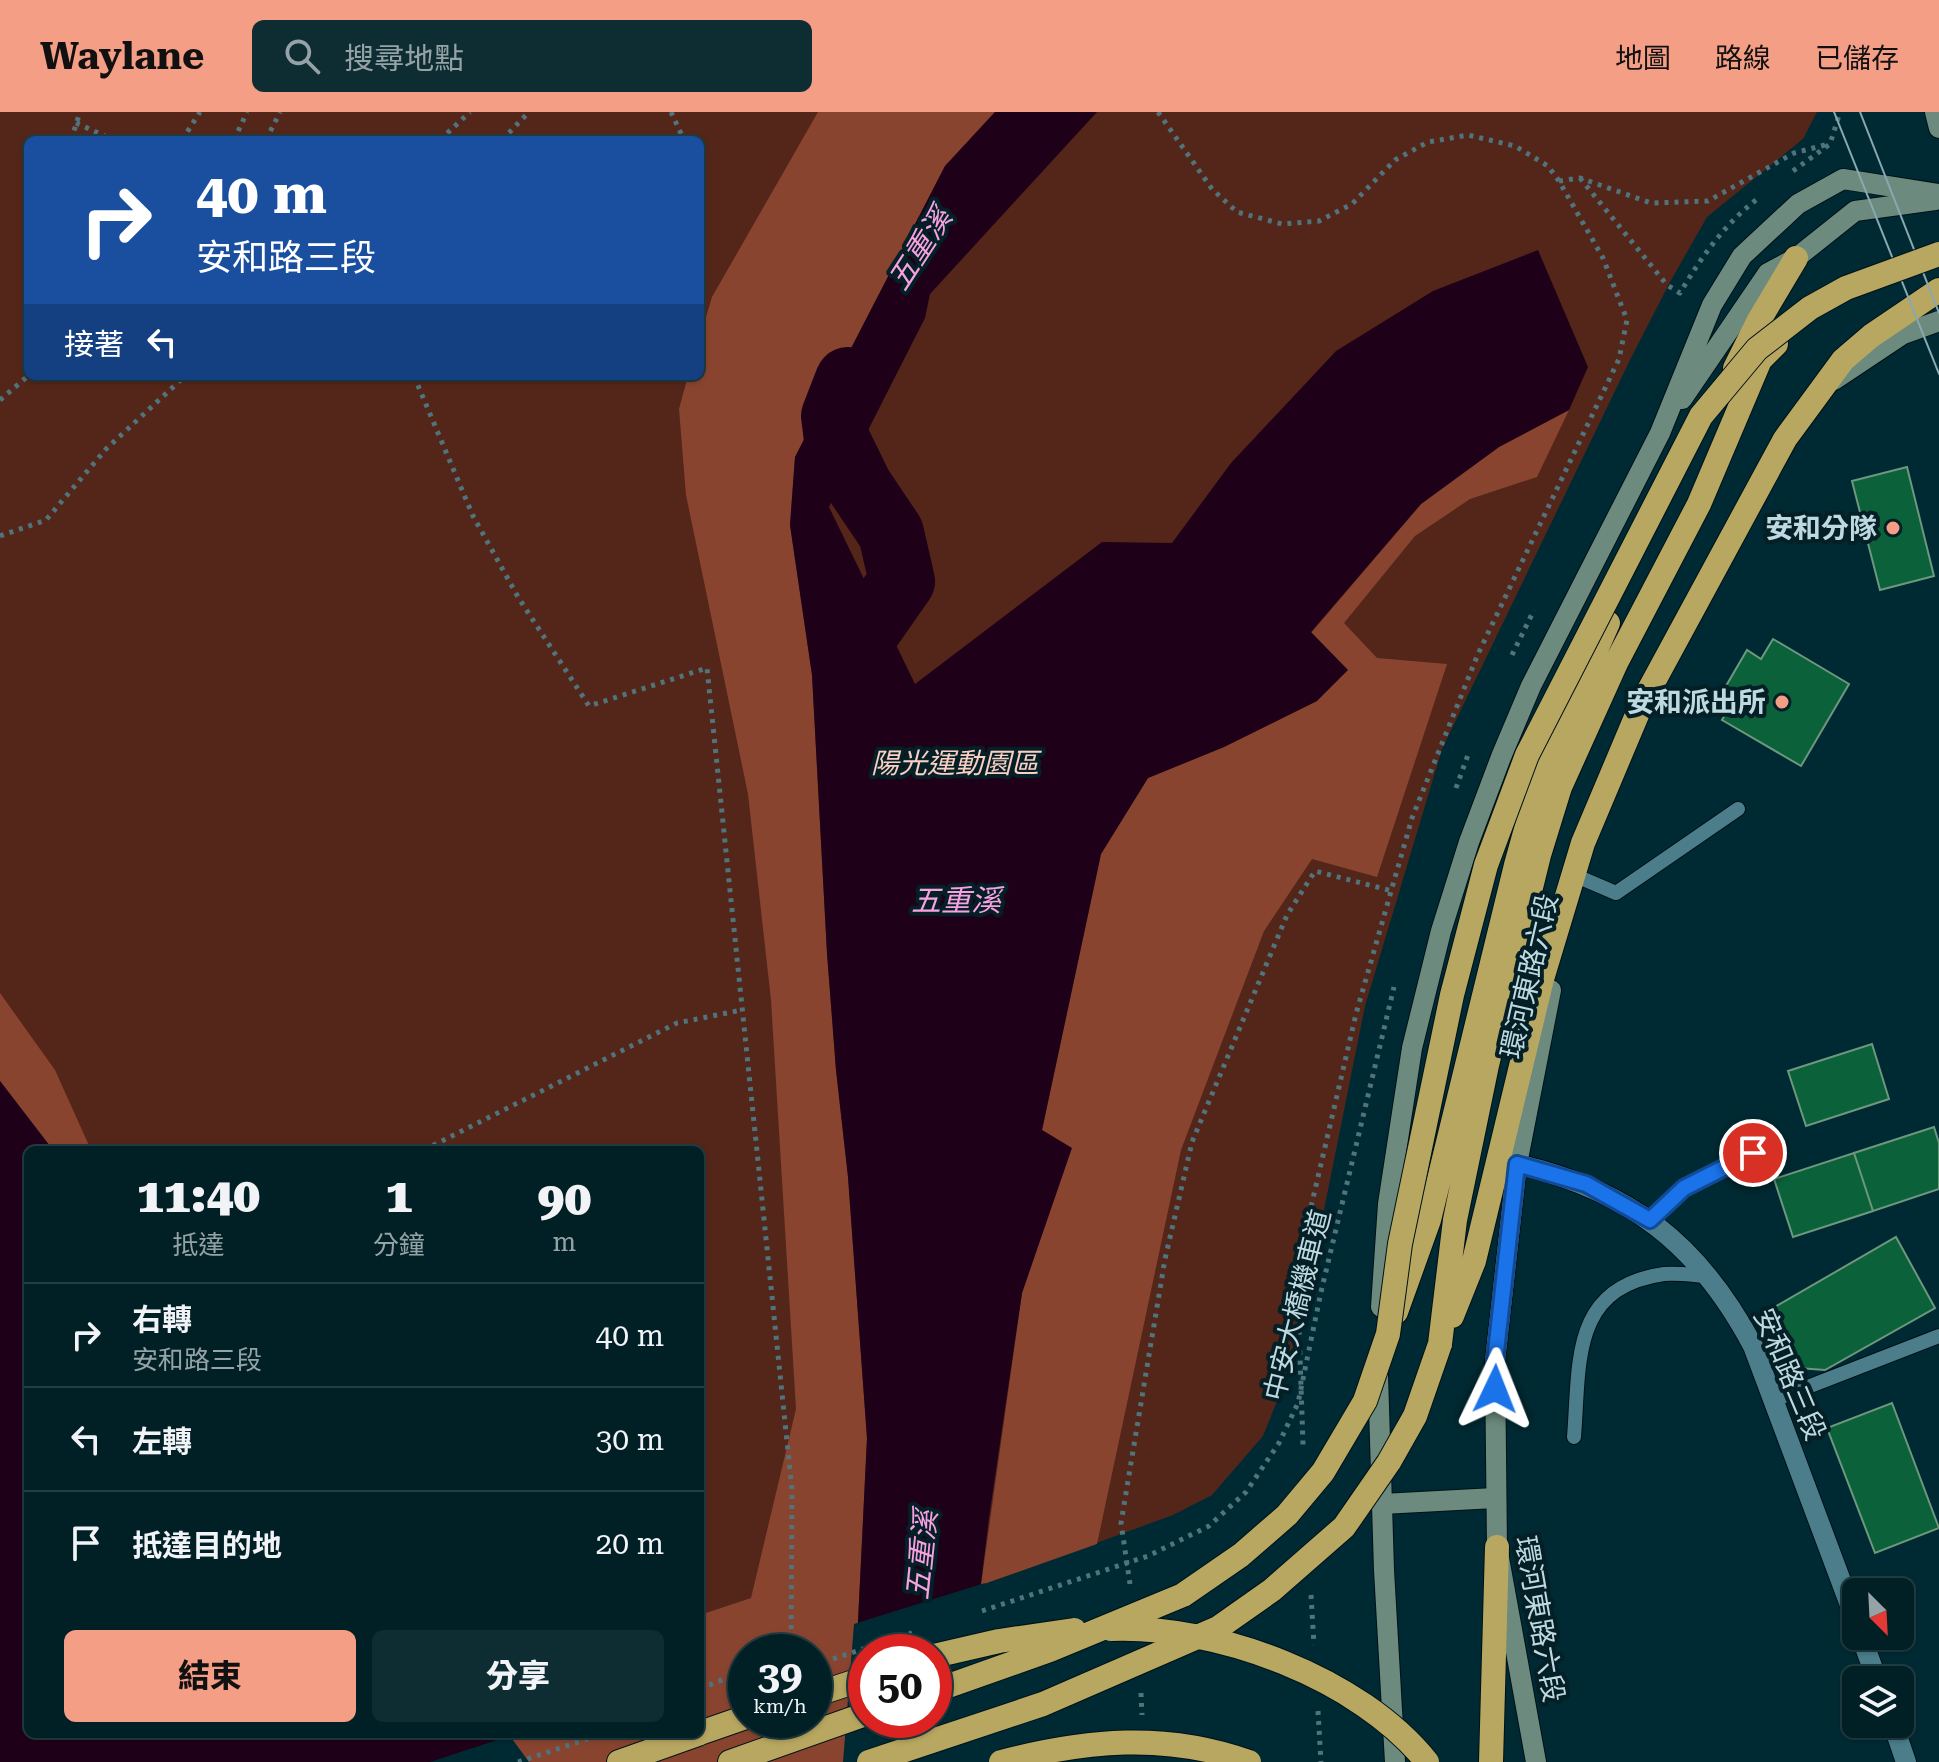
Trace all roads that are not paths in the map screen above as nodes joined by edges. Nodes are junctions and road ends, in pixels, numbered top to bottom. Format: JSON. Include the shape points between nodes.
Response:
{"nodes":[{"id":1,"x":1935,"y":112,"type":"edge"},
{"id":2,"x":1939,"y":128,"type":"edge"},
{"id":3,"x":1939,"y":196,"type":"edge"},
{"id":4,"x":1939,"y":254,"type":"edge"},
{"id":5,"x":1796,"y":258,"type":"junction"},
{"id":6,"x":1939,"y":264,"type":"edge"},
{"id":7,"x":1939,"y":290,"type":"edge"},
{"id":8,"x":1939,"y":321,"type":"edge"},
{"id":9,"x":1660,"y":433,"type":"junction"},
{"id":10,"x":1738,"y":809,"type":"dead end"},
{"id":11,"x":1581,"y":878,"type":"junction"},
{"id":12,"x":1753,"y":1153,"type":"dead end"},
{"id":13,"x":1517,"y":1164,"type":"junction"},
{"id":14,"x":1650,"y":1220,"type":"junction"},
{"id":15,"x":1707,"y":1276,"type":"junction"},
{"id":16,"x":1388,"y":1334,"type":"junction"},
{"id":17,"x":1939,"y":1336,"type":"edge"},
{"id":18,"x":1440,"y":1344,"type":"junction"},
{"id":19,"x":1774,"y":1400,"type":"junction"},
{"id":20,"x":1574,"y":1437,"type":"dead end"},
{"id":21,"x":1495,"y":1498,"type":"junction"},
{"id":22,"x":1382,"y":1504,"type":"junction"},
{"id":23,"x":1497,"y":1547,"type":"junction"},
{"id":24,"x":1842,"y":1583,"type":"edge"},
{"id":25,"x":952,"y":1652,"type":"edge"},
{"id":26,"x":952,"y":1685,"type":"edge"},
{"id":27,"x":848,"y":1720,"type":"edge"},
{"id":28,"x":728,"y":1724,"type":"edge"},
{"id":29,"x":704,"y":1732,"type":"edge"},
{"id":30,"x":688,"y":1738,"type":"edge"},
{"id":31,"x":1898,"y":1738,"type":"edge"},
{"id":32,"x":619,"y":1762,"type":"edge"},
{"id":33,"x":730,"y":1762,"type":"edge"},
{"id":34,"x":869,"y":1762,"type":"edge"},
{"id":35,"x":1001,"y":1762,"type":"edge"},
{"id":36,"x":1249,"y":1762,"type":"edge"},
{"id":37,"x":1395,"y":1762,"type":"edge"},
{"id":38,"x":1427,"y":1762,"type":"edge"},
{"id":39,"x":1491,"y":1762,"type":"edge"},
{"id":40,"x":1536,"y":1762,"type":"edge"},
{"id":41,"x":1906,"y":1762,"type":"edge"}],
"edges":[{"from":1,"to":2,"type":"main road"},
{"from":3,"to":5,"type":"main road","via":[[1855,211]]},
{"from":3,"to":9,"type":"main road","via":[[1843,179],[1798,204],[1742,256],[1712,305]]},
{"from":4,"to":16,"type":"highway","bridge":true,"via":[[1846,288],[1810,308],[1757,349],[1701,416],[1527,755],[1486,865],[1452,995],[1402,1230]]},
{"from":5,"to":9,"type":"main road","via":[[1768,273]]},
{"from":5,"to":16,"type":"highway","bridge":true,"via":[[1758,322],[1594,651],[1542,772],[1429,1220]]},
{"from":6,"to":18,"type":"highway","via":[[1809,312],[1760,360],[1699,504],[1616,663],[1560,787],[1539,855],[1455,1220]]},
{"from":7,"to":18,"type":"highway","via":[[1843,360],[1785,439],[1642,703],[1583,843],[1542,979],[1474,1261]]},
{"from":8,"to":11,"type":"main road","name":"環河東路六段","via":[[1903,334],[1835,378],[1809,415],[1643,725]]},
{"from":9,"to":22,"type":"main road","via":[[1531,686],[1441,931],[1412,1048],[1388,1204],[1377,1402]]},
{"from":10,"to":11,"type":"lane","via":[[1616,893]]},
{"from":11,"to":13,"type":"main road","name":"環河東路六段","via":[[1559,946]]},
{"from":12,"to":14,"type":"lane","via":[[1684,1188]]},
{"from":13,"to":14,"type":"street","name":"安和路三段","via":[[1586,1184]]},
{"from":13,"to":21,"type":"main road","name":"環河東路六段","via":[[1495,1361]]},
{"from":14,"to":15,"type":"street","name":"安和路三段"},
{"from":15,"to":19,"type":"street","name":"安和路三段","via":[[1753,1346]]},
{"from":15,"to":20,"type":"lane","via":[[1644,1279],[1603,1301],[1590,1318],[1582,1346]]},
{"from":16,"to":26,"type":"highway","bridge":true,"via":[[1365,1401],[1323,1472],[1287,1515],[1241,1555],[1183,1595]]},
{"from":17,"to":19,"type":"lane"},
{"from":18,"to":34,"type":"highway","bridge":true,"via":[[1415,1416],[1389,1462],[1344,1527],[1272,1590],[1218,1628],[1057,1697]]},
{"from":19,"to":24,"type":"street","name":"安和路三段"},
{"from":21,"to":22,"type":"main road"},
{"from":21,"to":23,"type":"main road","name":"環河東路六段"},
{"from":22,"to":37,"type":"main road"},
{"from":23,"to":39,"type":"highway"},
{"from":23,"to":40,"type":"main road","name":"環河東路六段"},
{"from":25,"to":38,"type":"highway","bridge":true,"via":[[1070,1631],[1124,1628],[1206,1638],[1277,1658],[1341,1690],[1381,1718]]},
{"from":27,"to":33,"type":"highway"},
{"from":28,"to":29,"type":"highway"},
{"from":30,"to":32,"type":"highway"},
{"from":31,"to":41,"type":"street"},
{"from":35,"to":36,"type":"highway","bridge":true,"via":[[1110,1741],[1168,1743]]}]}
